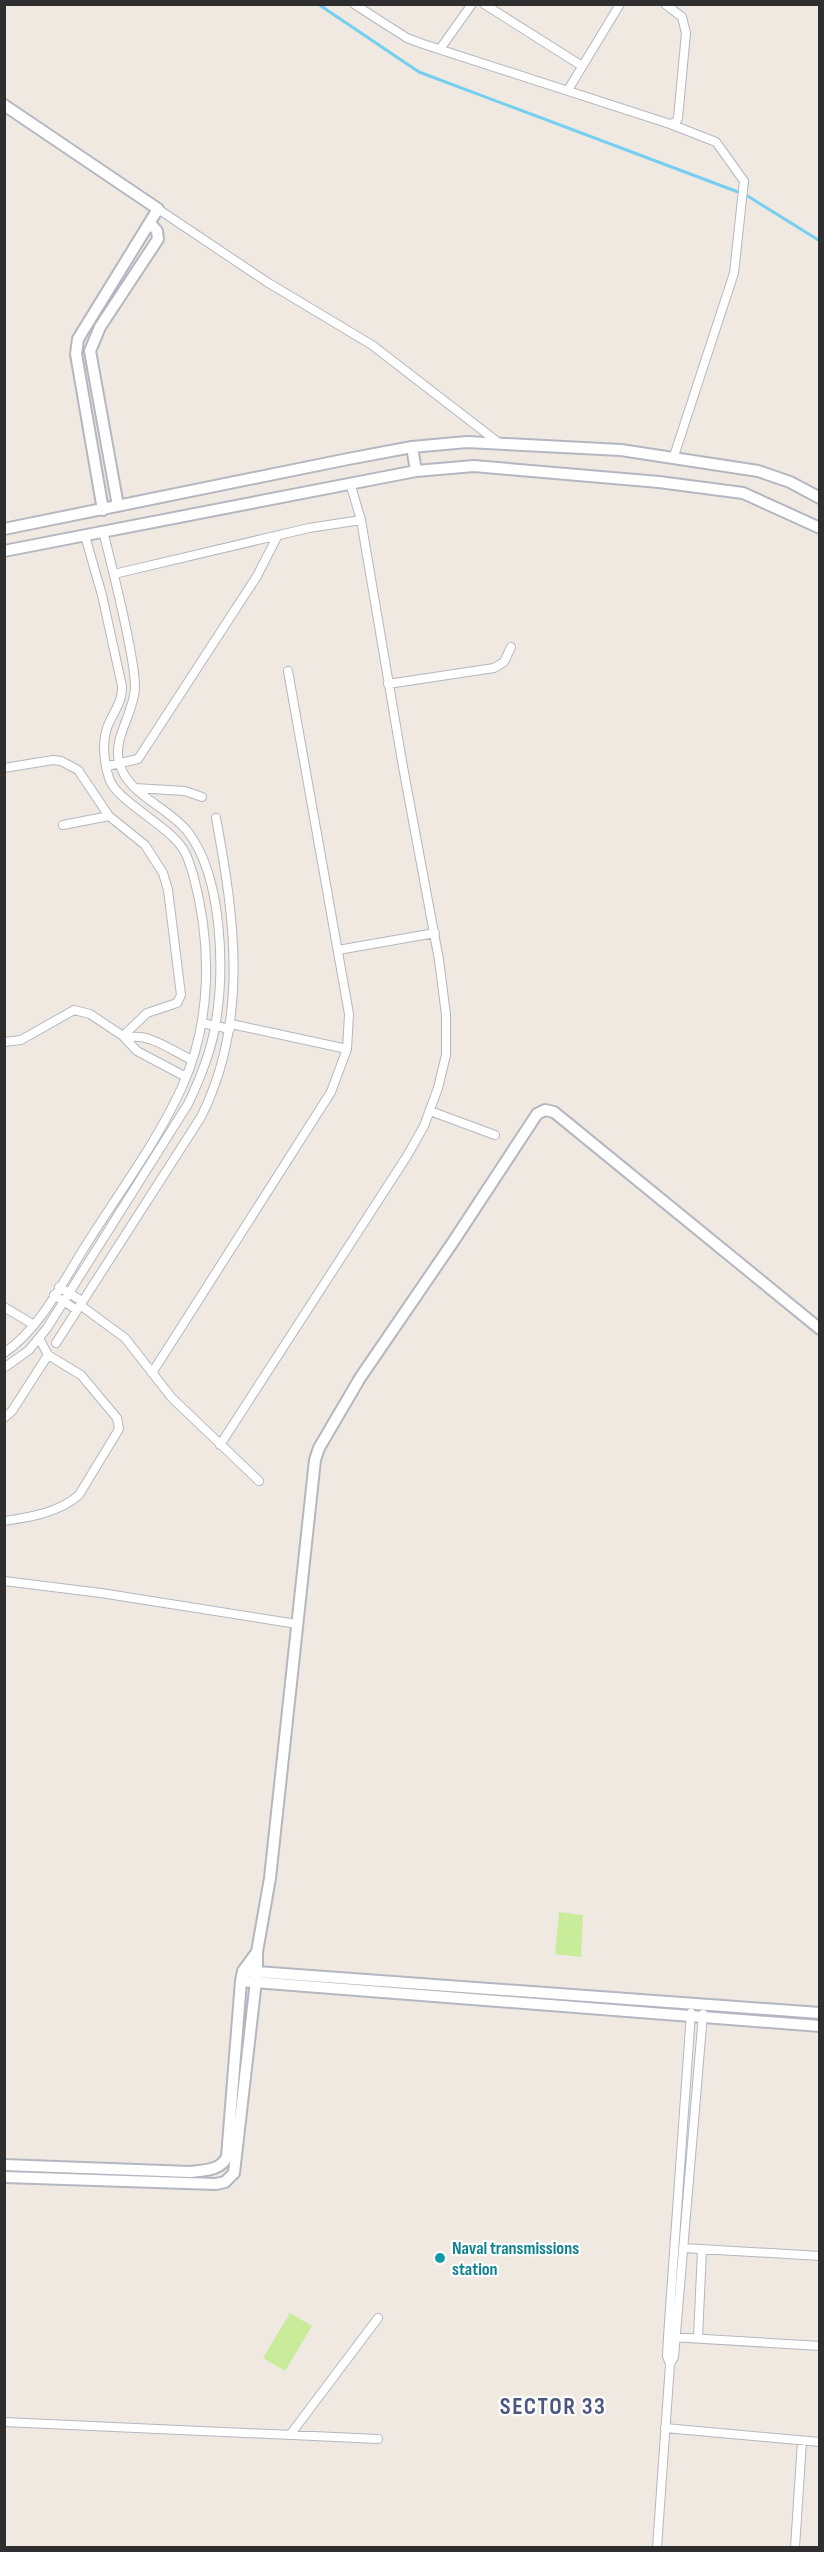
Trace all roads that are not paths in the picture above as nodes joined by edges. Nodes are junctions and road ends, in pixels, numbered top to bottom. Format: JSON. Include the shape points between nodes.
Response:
{"nodes":[{"id":1,"x":354,"y":4,"type":"edge"},
{"id":2,"x":472,"y":4,"type":"edge"},
{"id":3,"x":484,"y":4,"type":"edge"},
{"id":4,"x":621,"y":4,"type":"edge"},
{"id":5,"x":665,"y":4,"type":"edge"},
{"id":6,"x":440,"y":49,"type":"junction"},
{"id":7,"x":582,"y":66,"type":"junction"},
{"id":8,"x":568,"y":90,"type":"junction"},
{"id":9,"x":4,"y":105,"type":"edge"},
{"id":10,"x":670,"y":124,"type":"junction"},
{"id":11,"x":158,"y":209,"type":"junction"},
{"id":12,"x":150,"y":223,"type":"junction"},
{"id":13,"x":117,"y":276,"type":"junction"},
{"id":14,"x":129,"y":282,"type":"junction"},
{"id":15,"x":90,"y":351,"type":"junction"},
{"id":16,"x":76,"y":354,"type":"junction"},
{"id":17,"x":501,"y":444,"type":"junction"},
{"id":18,"x":412,"y":447,"type":"junction"},
{"id":19,"x":673,"y":459,"type":"junction"},
{"id":20,"x":416,"y":471,"type":"junction"},
{"id":21,"x":350,"y":483,"type":"junction"},
{"id":22,"x":819,"y":498,"type":"edge"},
{"id":23,"x":118,"y":506,"type":"junction"},
{"id":24,"x":102,"y":510,"type":"junction"},
{"id":25,"x":361,"y":520,"type":"junction"},
{"id":26,"x":819,"y":528,"type":"edge"},
{"id":27,"x":4,"y":529,"type":"edge"},
{"id":28,"x":103,"y":531,"type":"junction"},
{"id":29,"x":85,"y":536,"type":"junction"},
{"id":30,"x":277,"y":537,"type":"junction"},
{"id":31,"x":4,"y":551,"type":"edge"},
{"id":32,"x":114,"y":574,"type":"junction"},
{"id":33,"x":118,"y":591,"type":"junction"},
{"id":34,"x":102,"y":594,"type":"junction"},
{"id":35,"x":511,"y":647,"type":"dead end"},
{"id":36,"x":288,"y":671,"type":"dead end"},
{"id":37,"x":388,"y":684,"type":"junction"},
{"id":38,"x":119,"y":765,"type":"junction"},
{"id":39,"x":107,"y":766,"type":"junction"},
{"id":40,"x":4,"y":768,"type":"edge"},
{"id":41,"x":135,"y":788,"type":"junction"},
{"id":42,"x":202,"y":797,"type":"dead end"},
{"id":43,"x":109,"y":816,"type":"junction"},
{"id":44,"x":216,"y":818,"type":"dead end"},
{"id":45,"x":63,"y":825,"type":"dead end"},
{"id":46,"x":435,"y":933,"type":"junction"},
{"id":47,"x":338,"y":950,"type":"junction"},
{"id":48,"x":203,"y":1014,"type":"junction"},
{"id":49,"x":216,"y":1016,"type":"junction"},
{"id":50,"x":202,"y":1023,"type":"junction"},
{"id":51,"x":231,"y":1024,"type":"junction"},
{"id":52,"x":215,"y":1026,"type":"junction"},
{"id":53,"x":125,"y":1037,"type":"junction"},
{"id":54,"x":4,"y":1042,"type":"edge"},
{"id":55,"x":347,"y":1049,"type":"junction"},
{"id":56,"x":192,"y":1060,"type":"junction"},
{"id":57,"x":188,"y":1073,"type":"junction"},
{"id":58,"x":202,"y":1076,"type":"junction"},
{"id":59,"x":430,"y":1111,"type":"junction"},
{"id":60,"x":495,"y":1135,"type":"dead end"},
{"id":61,"x":59,"y":1287,"type":"junction"},
{"id":62,"x":70,"y":1293,"type":"junction"},
{"id":63,"x":54,"y":1295,"type":"junction"},
{"id":64,"x":64,"y":1301,"type":"junction"},
{"id":65,"x":80,"y":1305,"type":"junction"},
{"id":66,"x":4,"y":1307,"type":"edge"},
{"id":67,"x":34,"y":1325,"type":"junction"},
{"id":68,"x":819,"y":1329,"type":"edge"},
{"id":69,"x":39,"y":1338,"type":"junction"},
{"id":70,"x":56,"y":1343,"type":"dead end"},
{"id":71,"x":4,"y":1353,"type":"edge"},
{"id":72,"x":48,"y":1356,"type":"junction"},
{"id":73,"x":4,"y":1368,"type":"edge"},
{"id":74,"x":152,"y":1373,"type":"junction"},
{"id":75,"x":4,"y":1418,"type":"edge"},
{"id":76,"x":220,"y":1445,"type":"junction"},
{"id":77,"x":259,"y":1481,"type":"dead end"},
{"id":78,"x":4,"y":1521,"type":"edge"},
{"id":79,"x":4,"y":1581,"type":"edge"},
{"id":80,"x":297,"y":1624,"type":"junction"},
{"id":81,"x":257,"y":1952,"type":"junction"},
{"id":82,"x":242,"y":1976,"type":"junction"},
{"id":83,"x":256,"y":1977,"type":"junction"},
{"id":84,"x":692,"y":2003,"type":"junction"},
{"id":85,"x":704,"y":2004,"type":"junction"},
{"id":86,"x":819,"y":2013,"type":"edge"},
{"id":87,"x":691,"y":2016,"type":"junction"},
{"id":88,"x":703,"y":2017,"type":"junction"},
{"id":89,"x":819,"y":2026,"type":"edge"},
{"id":90,"x":4,"y":2165,"type":"edge"},
{"id":91,"x":4,"y":2177,"type":"edge"},
{"id":92,"x":683,"y":2248,"type":"junction"},
{"id":93,"x":702,"y":2250,"type":"junction"},
{"id":94,"x":819,"y":2256,"type":"edge"},
{"id":95,"x":378,"y":2318,"type":"dead end"},
{"id":96,"x":671,"y":2337,"type":"junction"},
{"id":97,"x":698,"y":2338,"type":"junction"},
{"id":98,"x":819,"y":2346,"type":"edge"},
{"id":99,"x":4,"y":2422,"type":"edge"},
{"id":100,"x":665,"y":2428,"type":"junction"},
{"id":101,"x":290,"y":2435,"type":"junction"},
{"id":102,"x":378,"y":2439,"type":"dead end"},
{"id":103,"x":802,"y":2441,"type":"junction"},
{"id":104,"x":819,"y":2442,"type":"edge"},
{"id":105,"x":657,"y":2547,"type":"edge"},
{"id":106,"x":795,"y":2547,"type":"edge"}],
"edges":[{"from":1,"to":6,"type":"street","via":[[407,38]]},
{"from":2,"to":6,"type":"street"},
{"from":3,"to":7,"type":"street"},
{"from":4,"to":7,"type":"street"},
{"from":5,"to":10,"type":"street","via":[[682,17],[686,33],[678,118]]},
{"from":6,"to":8,"type":"street"},
{"from":7,"to":8,"type":"street"},
{"from":8,"to":10,"type":"street"},
{"from":9,"to":11,"type":"street"},
{"from":10,"to":19,"type":"street","via":[[716,142],[744,181],[734,273]]},
{"from":11,"to":12,"type":"street"},
{"from":11,"to":17,"type":"street","via":[[267,282],[372,345]]},
{"from":12,"to":13,"type":"street"},
{"from":12,"to":14,"type":"street","via":[[159,234],[158,239]]},
{"from":13,"to":14,"type":"street"},
{"from":13,"to":16,"type":"street","via":[[78,339]]},
{"from":14,"to":15,"type":"street","via":[[100,327]]},
{"from":15,"to":16,"type":"street"},
{"from":15,"to":23,"type":"street"},
{"from":16,"to":24,"type":"street"},
{"from":17,"to":18,"type":"street","via":[[467,442]]},
{"from":17,"to":19,"type":"street","via":[[621,450]]},
{"from":18,"to":20,"type":"street"},
{"from":18,"to":23,"type":"street"},
{"from":19,"to":22,"type":"street","via":[[758,471]]},
{"from":20,"to":21,"type":"street"},
{"from":20,"to":26,"type":"street","via":[[474,466],[743,493]]},
{"from":21,"to":25,"type":"street"},
{"from":21,"to":28,"type":"street"},
{"from":23,"to":24,"type":"street"},
{"from":24,"to":27,"type":"street"},
{"from":25,"to":30,"type":"street"},
{"from":25,"to":37,"type":"street"},
{"from":28,"to":29,"type":"street"},
{"from":28,"to":32,"type":"street"},
{"from":29,"to":31,"type":"street"},
{"from":29,"to":34,"type":"street"},
{"from":30,"to":32,"type":"street"},
{"from":30,"to":38,"type":"street","via":[[257,576],[138,759]]},
{"from":32,"to":33,"type":"street"},
{"from":33,"to":34,"type":"street"},
{"from":33,"to":38,"type":"street","via":[[135,685],[133,704],[118,745]]},
{"from":34,"to":39,"type":"street","via":[[123,693],[104,742]]},
{"from":35,"to":37,"type":"street","via":[[504,662],[494,668]]},
{"from":36,"to":47,"type":"street"},
{"from":37,"to":46,"type":"street"},
{"from":38,"to":39,"type":"street"},
{"from":38,"to":41,"type":"street"},
{"from":39,"to":48,"type":"street","via":[[117,791],[184,850],[193,874],[204,934],[207,964]]},
{"from":40,"to":43,"type":"street","via":[[62,761],[78,770]]},
{"from":41,"to":42,"type":"street","via":[[184,791]]},
{"from":41,"to":49,"type":"street","via":[[178,821],[204,862],[217,926]]},
{"from":43,"to":45,"type":"street"},
{"from":43,"to":53,"type":"street","via":[[145,845],[163,873],[182,988],[177,1003],[147,1013]]},
{"from":44,"to":51,"type":"street","via":[[233,927]]},
{"from":46,"to":47,"type":"street"},
{"from":46,"to":59,"type":"street","via":[[446,1055]]},
{"from":47,"to":55,"type":"street","via":[[349,1014]]},
{"from":48,"to":49,"type":"street"},
{"from":48,"to":50,"type":"street"},
{"from":49,"to":51,"type":"street"},
{"from":49,"to":52,"type":"street"},
{"from":50,"to":52,"type":"street"},
{"from":50,"to":56,"type":"street"},
{"from":51,"to":52,"type":"street"},
{"from":51,"to":55,"type":"street"},
{"from":51,"to":65,"type":"street","via":[[216,1087],[201,1117]]},
{"from":52,"to":58,"type":"street"},
{"from":53,"to":54,"type":"street","via":[[90,1014],[74,1010],[21,1040]]},
{"from":53,"to":56,"type":"street","via":[[139,1036]]},
{"from":53,"to":57,"type":"street","via":[[136,1051]]},
{"from":55,"to":74,"type":"street","via":[[331,1092]]},
{"from":56,"to":57,"type":"street"},
{"from":57,"to":58,"type":"street"},
{"from":57,"to":61,"type":"street","via":[[158,1132]]},
{"from":58,"to":62,"type":"street"},
{"from":59,"to":60,"type":"street"},
{"from":59,"to":76,"type":"street","via":[[407,1156]]},
{"from":61,"to":62,"type":"street"},
{"from":61,"to":63,"type":"street"},
{"from":62,"to":64,"type":"street"},
{"from":62,"to":65,"type":"street"},
{"from":63,"to":64,"type":"street"},
{"from":63,"to":67,"type":"street"},
{"from":64,"to":65,"type":"street"},
{"from":64,"to":69,"type":"street"},
{"from":65,"to":70,"type":"street"},
{"from":65,"to":74,"type":"street","via":[[125,1338]]},
{"from":66,"to":67,"type":"street"},
{"from":67,"to":71,"type":"street"},
{"from":68,"to":80,"type":"street","via":[[554,1112],[541,1111],[360,1378],[319,1448]]},
{"from":69,"to":72,"type":"street"},
{"from":69,"to":73,"type":"street"},
{"from":72,"to":75,"type":"street"},
{"from":72,"to":78,"type":"street","via":[[81,1375],[117,1418],[119,1429],[80,1495],[70,1503],[36,1516]]},
{"from":74,"to":76,"type":"street"},
{"from":76,"to":77,"type":"street"},
{"from":79,"to":80,"type":"street"},
{"from":80,"to":81,"type":"street","via":[[270,1878]]},
{"from":81,"to":82,"type":"street"},
{"from":81,"to":83,"type":"street"},
{"from":82,"to":83,"type":"street"},
{"from":82,"to":90,"type":"street","via":[[224,2164],[190,2172]]},
{"from":83,"to":84,"type":"street"},
{"from":83,"to":87,"type":"street"},
{"from":83,"to":91,"type":"street","via":[[231,2179],[216,2184]]},
{"from":84,"to":85,"type":"street"},
{"from":84,"to":87,"type":"street"},
{"from":85,"to":86,"type":"street"},
{"from":85,"to":88,"type":"street"},
{"from":87,"to":88,"type":"street"},
{"from":87,"to":96,"type":"street"},
{"from":88,"to":89,"type":"street"},
{"from":88,"to":92,"type":"street"},
{"from":92,"to":93,"type":"street"},
{"from":92,"to":96,"type":"street"},
{"from":93,"to":94,"type":"street"},
{"from":93,"to":97,"type":"street"},
{"from":95,"to":101,"type":"street"},
{"from":96,"to":97,"type":"street"},
{"from":96,"to":100,"type":"street"},
{"from":97,"to":98,"type":"street"},
{"from":99,"to":101,"type":"street"},
{"from":100,"to":103,"type":"street"},
{"from":100,"to":105,"type":"street"},
{"from":101,"to":102,"type":"street"},
{"from":103,"to":104,"type":"street"},
{"from":103,"to":106,"type":"street"}]}
